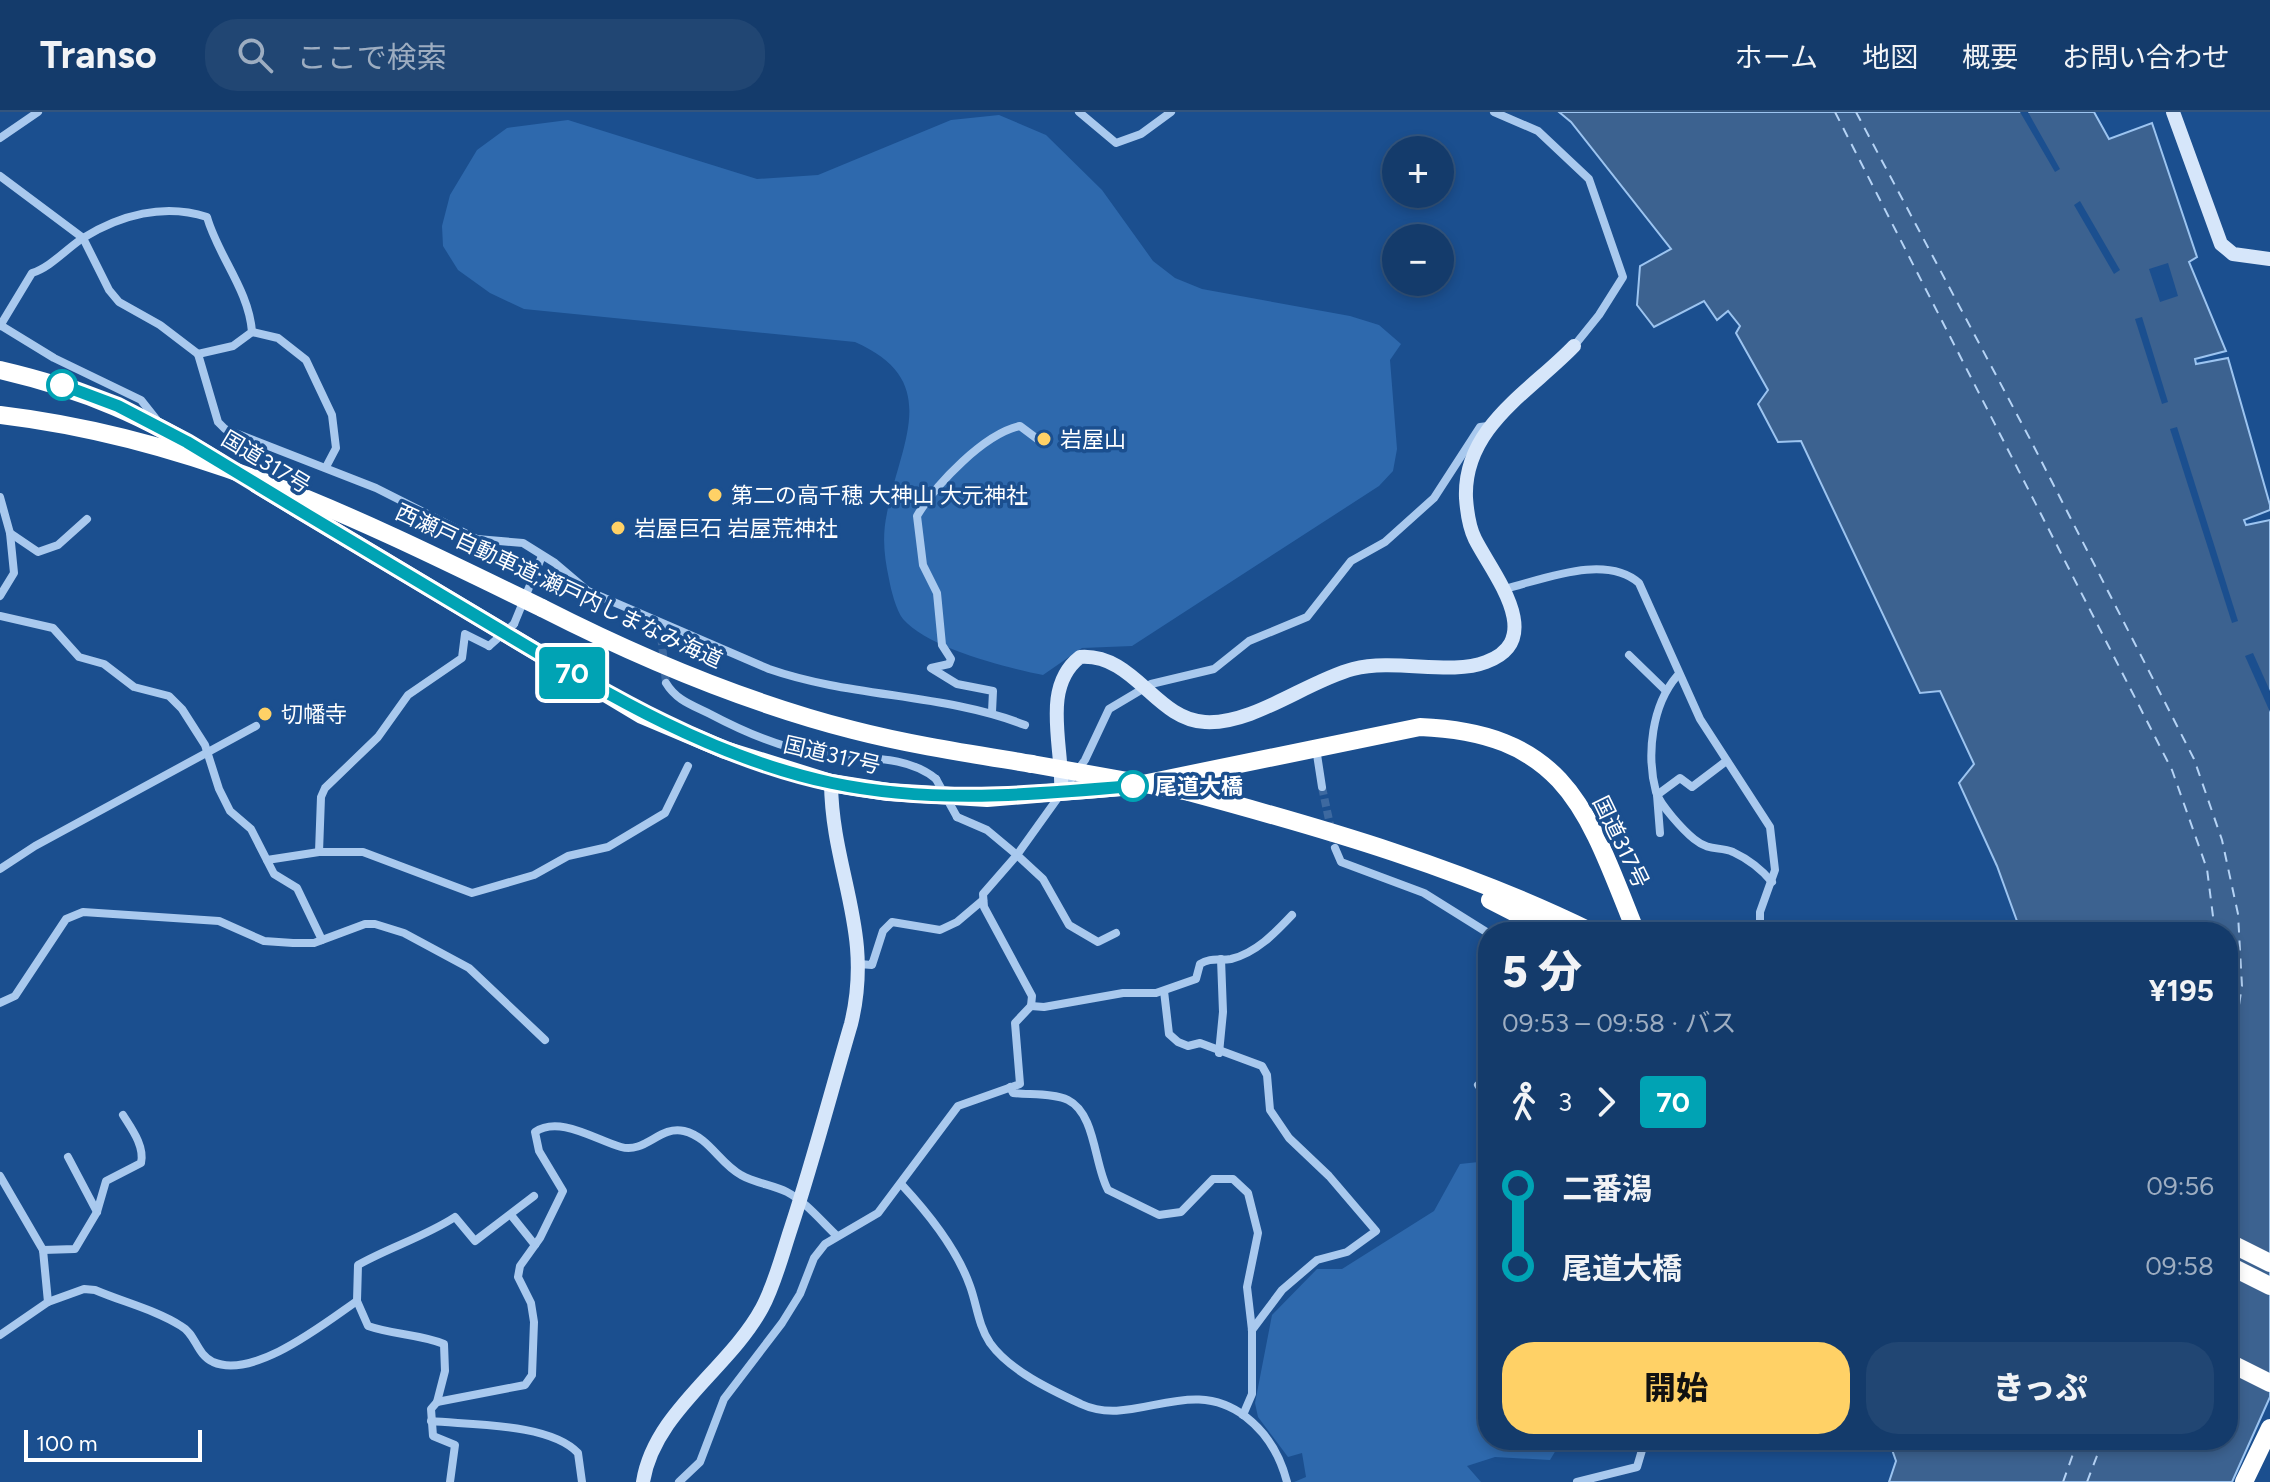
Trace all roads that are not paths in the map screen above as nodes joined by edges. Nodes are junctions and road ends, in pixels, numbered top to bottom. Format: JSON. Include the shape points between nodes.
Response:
{"nodes":[{"id":1,"x":38,"y":112,"type":"edge"},
{"id":2,"x":1079,"y":112,"type":"edge"},
{"id":3,"x":1171,"y":112,"type":"edge"},
{"id":4,"x":1494,"y":112,"type":"edge"},
{"id":5,"x":2173,"y":112,"type":"edge"},
{"id":6,"x":0,"y":138,"type":"edge"},
{"id":7,"x":0,"y":176,"type":"edge"},
{"id":8,"x":83,"y":238,"type":"junction"},
{"id":9,"x":2270,"y":259,"type":"edge"},
{"id":10,"x":0,"y":326,"type":"edge"},
{"id":11,"x":252,"y":332,"type":"junction"},
{"id":12,"x":1574,"y":346,"type":"joint"},
{"id":13,"x":198,"y":354,"type":"junction"},
{"id":14,"x":0,"y":370,"type":"edge"},
{"id":15,"x":0,"y":415,"type":"edge"},
{"id":16,"x":1488,"y":426,"type":"junction"},
{"id":17,"x":164,"y":430,"type":"junction"},
{"id":18,"x":1040,"y":441,"type":"dead end"},
{"id":19,"x":326,"y":467,"type":"junction"},
{"id":20,"x":0,"y":497,"type":"edge"},
{"id":21,"x":87,"y":519,"type":"dead end"},
{"id":22,"x":10,"y":533,"type":"junction"},
{"id":23,"x":542,"y":556,"type":"junction"},
{"id":24,"x":1504,"y":589,"type":"junction"},
{"id":25,"x":0,"y":596,"type":"edge"},
{"id":26,"x":0,"y":616,"type":"edge"},
{"id":27,"x":1629,"y":655,"type":"dead end"},
{"id":28,"x":1677,"y":676,"type":"junction"},
{"id":29,"x":666,"y":683,"type":"dead end"},
{"id":30,"x":1146,"y":688,"type":"junction"},
{"id":31,"x":1665,"y":690,"type":"junction"},
{"id":32,"x":992,"y":712,"type":"junction"},
{"id":33,"x":1025,"y":725,"type":"dead end"},
{"id":34,"x":256,"y":726,"type":"dead end"},
{"id":35,"x":1316,"y":747,"type":"junction"},
{"id":36,"x":208,"y":753,"type":"junction"},
{"id":37,"x":1725,"y":762,"type":"junction"},
{"id":38,"x":688,"y":766,"type":"dead end"},
{"id":39,"x":831,"y":783,"type":"junction"},
{"id":40,"x":1322,"y":787,"type":"tunnel mouth"},
{"id":41,"x":1061,"y":793,"type":"junction"},
{"id":42,"x":1657,"y":795,"type":"junction"},
{"id":43,"x":1660,"y":833,"type":"dead end"},
{"id":44,"x":1335,"y":848,"type":"tunnel mouth"},
{"id":45,"x":1382,"y":849,"type":"junction"},
{"id":46,"x":319,"y":852,"type":"junction"},
{"id":47,"x":1017,"y":855,"type":"junction"},
{"id":48,"x":267,"y":860,"type":"junction"},
{"id":49,"x":0,"y":869,"type":"edge"},
{"id":50,"x":1772,"y":882,"type":"junction"},
{"id":51,"x":983,"y":900,"type":"junction"},
{"id":52,"x":1292,"y":915,"type":"dead end"},
{"id":53,"x":1532,"y":922,"type":"edge"},
{"id":54,"x":1568,"y":922,"type":"edge"},
{"id":55,"x":1632,"y":922,"type":"edge"},
{"id":56,"x":1760,"y":922,"type":"edge"},
{"id":57,"x":1478,"y":927,"type":"edge"},
{"id":58,"x":1116,"y":933,"type":"dead end"},
{"id":59,"x":322,"y":940,"type":"junction"},
{"id":60,"x":1221,"y":959,"type":"junction"},
{"id":61,"x":859,"y":964,"type":"junction"},
{"id":62,"x":1164,"y":991,"type":"junction"},
{"id":63,"x":0,"y":1003,"type":"edge"},
{"id":64,"x":1031,"y":1006,"type":"junction"},
{"id":65,"x":545,"y":1040,"type":"dead end"},
{"id":66,"x":1219,"y":1053,"type":"junction"},
{"id":67,"x":1010,"y":1087,"type":"junction"},
{"id":68,"x":123,"y":1115,"type":"dead end"},
{"id":69,"x":68,"y":1157,"type":"dead end"},
{"id":70,"x":0,"y":1176,"type":"edge"},
{"id":71,"x":902,"y":1185,"type":"junction"},
{"id":72,"x":534,"y":1196,"type":"dead end"},
{"id":73,"x":800,"y":1201,"type":"junction"},
{"id":74,"x":97,"y":1212,"type":"junction"},
{"id":75,"x":511,"y":1215,"type":"junction"},
{"id":76,"x":837,"y":1236,"type":"junction"},
{"id":77,"x":535,"y":1245,"type":"junction"},
{"id":78,"x":2238,"y":1247,"type":"edge"},
{"id":79,"x":43,"y":1250,"type":"junction"},
{"id":80,"x":2270,"y":1263,"type":"edge"},
{"id":81,"x":2238,"y":1270,"type":"edge"},
{"id":82,"x":2270,"y":1286,"type":"edge"},
{"id":83,"x":357,"y":1301,"type":"junction"},
{"id":84,"x":48,"y":1302,"type":"junction"},
{"id":85,"x":1252,"y":1330,"type":"junction"},
{"id":86,"x":0,"y":1335,"type":"edge"},
{"id":87,"x":2238,"y":1367,"type":"edge"},
{"id":88,"x":2270,"y":1383,"type":"edge"},
{"id":89,"x":437,"y":1402,"type":"junction"},
{"id":90,"x":1243,"y":1415,"type":"junction"},
{"id":91,"x":431,"y":1421,"type":"junction"},
{"id":92,"x":2270,"y":1428,"type":"edge"},
{"id":93,"x":1642,"y":1450,"type":"edge"},
{"id":94,"x":450,"y":1482,"type":"edge"},
{"id":95,"x":582,"y":1482,"type":"edge"},
{"id":96,"x":643,"y":1482,"type":"edge"},
{"id":97,"x":679,"y":1482,"type":"edge"},
{"id":98,"x":1287,"y":1482,"type":"edge"},
{"id":99,"x":1577,"y":1482,"type":"edge"},
{"id":100,"x":2244,"y":1482,"type":"edge"}],
"edges":[{"from":1,"to":6,"type":"street"},
{"from":2,"to":3,"type":"street","via":[[1116,143],[1141,134]]},
{"from":4,"to":12,"type":"street","via":[[1538,131],[1589,179],[1610,235],[1623,277]]},
{"from":5,"to":9,"type":"street","via":[[2221,244],[2233,254]]},
{"from":7,"to":8,"type":"street"},
{"from":8,"to":10,"type":"street","via":[[24,282]]},
{"from":8,"to":11,"type":"street","via":[[130,214],[207,217]]},
{"from":8,"to":13,"type":"street","via":[[119,302]]},
{"from":10,"to":17,"type":"street","via":[[141,400]]},
{"from":11,"to":13,"type":"street","via":[[233,346]]},
{"from":11,"to":19,"type":"street","via":[[278,338],[306,360],[332,415],[336,448]]},
{"from":12,"to":16,"type":"street"},
{"from":13,"to":19,"type":"street","via":[[218,422],[225,429]]},
{"from":14,"to":17,"type":"highway","name":"国道317号","via":[[81,390]]},
{"from":15,"to":45,"type":"highway","name":"西瀬戸自動車道;瀬戸内しまなみ海道","bridge":true,"via":[[79,426],[240,472],[371,524],[690,677],[799,715],[910,743],[1189,792]]},
{"from":16,"to":24,"type":"street","via":[[1469,469],[1467,508],[1473,536]]},
{"from":16,"to":30,"type":"street","via":[[1480,427],[1434,498],[1385,542],[1351,561],[1307,617],[1249,641],[1214,669]]},
{"from":17,"to":39,"type":"highway","name":"国道317号","via":[[642,715],[725,750]]},
{"from":18,"to":32,"type":"street","via":[[1020,426],[1005,429],[965,459],[917,516],[923,565],[937,593],[942,645],[951,659],[931,668],[957,684],[993,691]]},
{"from":19,"to":23,"type":"street","via":[[477,539],[523,543]]},
{"from":20,"to":22,"type":"street"},
{"from":21,"to":22,"type":"street","via":[[48,551],[38,552]]},
{"from":22,"to":25,"type":"street","via":[[14,573]]},
{"from":23,"to":32,"type":"street","via":[[588,591],[790,677]]},
{"from":23,"to":46,"type":"street","bridge":true,"via":[[514,624],[489,646],[465,634],[462,658],[408,695],[378,737],[325,788]]},
{"from":24,"to":28,"type":"street","via":[[1585,571],[1630,576],[1644,593]]},
{"from":24,"to":30,"type":"street","via":[[1513,608],[1512,637],[1497,657],[1469,667],[1368,666],[1257,710],[1206,723],[1183,715]]},
{"from":26,"to":36,"type":"street","via":[[53,628],[79,657],[104,664],[134,687],[169,696]]},
{"from":27,"to":31,"type":"street"},
{"from":28,"to":31,"type":"street"},
{"from":28,"to":37,"type":"street"},
{"from":29,"to":47,"type":"street","bridge":true,"via":[[674,696],[755,737],[816,754],[923,768],[936,779],[957,817],[987,830]]},
{"from":30,"to":41,"type":"street","via":[[1109,709],[1085,760]]},
{"from":30,"to":41,"type":"street","via":[[1111,661],[1080,657],[1068,666],[1057,692]]},
{"from":31,"to":42,"type":"street","via":[[1656,709]]},
{"from":32,"to":33,"type":"street"},
{"from":34,"to":36,"type":"street"},
{"from":35,"to":40,"type":"street"},
{"from":35,"to":41,"type":"highway","name":"国道317号","via":[[1133,786]]},
{"from":35,"to":55,"type":"highway","name":"国道317号","via":[[1420,727],[1458,729],[1515,745],[1558,778],[1590,824]]},
{"from":36,"to":48,"type":"street","via":[[230,811],[251,829]]},
{"from":36,"to":49,"type":"street"},
{"from":37,"to":42,"type":"street","via":[[1692,787],[1680,778]]},
{"from":37,"to":50,"type":"street","via":[[1770,827]]},
{"from":38,"to":46,"type":"street","via":[[665,813],[608,847],[568,856],[534,875],[481,893],[363,852]]},
{"from":39,"to":41,"type":"highway","name":"国道317号","via":[[936,796]]},
{"from":39,"to":61,"type":"street","via":[[831,818],[855,918]]},
{"from":41,"to":47,"type":"street"},
{"from":42,"to":43,"type":"street"},
{"from":42,"to":50,"type":"street","via":[[1692,838],[1714,851],[1730,851]]},
{"from":44,"to":57,"type":"street","via":[[1341,862],[1424,893]]},
{"from":45,"to":53,"type":"highway","name":"西瀬戸自動車道;瀬戸内しまなみ海道"},
{"from":45,"to":54,"type":"highway","name":"西瀬戸自動車道;瀬戸内しまなみ海道"},
{"from":46,"to":48,"type":"street"},
{"from":47,"to":51,"type":"street"},
{"from":47,"to":58,"type":"street","via":[[1043,879],[1069,925],[1098,942]]},
{"from":48,"to":59,"type":"street","via":[[274,874],[297,888]]},
{"from":50,"to":56,"type":"street"},
{"from":51,"to":61,"type":"street","via":[[940,930],[892,922],[883,931],[872,965]]},
{"from":51,"to":64,"type":"street","via":[[1032,996]]},
{"from":52,"to":60,"type":"street","via":[[1248,954]]},
{"from":59,"to":63,"type":"street","via":[[264,941],[219,921],[83,912],[66,919],[15,996]]},
{"from":59,"to":65,"type":"street","via":[[365,924],[404,933],[469,968]]},
{"from":60,"to":62,"type":"street","via":[[1207,959],[1196,979]]},
{"from":60,"to":66,"type":"street"},
{"from":61,"to":73,"type":"street","via":[[858,996]]},
{"from":62,"to":64,"type":"street"},
{"from":62,"to":66,"type":"street","via":[[1169,1034],[1188,1046],[1200,1043]]},
{"from":64,"to":67,"type":"street","via":[[1015,1023],[1020,1084]]},
{"from":66,"to":85,"type":"street","via":[[1262,1066],[1270,1110],[1289,1138],[1376,1231],[1347,1252],[1317,1260],[1282,1290]]},
{"from":67,"to":71,"type":"street","via":[[958,1106]]},
{"from":67,"to":85,"type":"street","via":[[1013,1093],[1067,1099],[1077,1107],[1108,1190],[1159,1215],[1181,1212],[1213,1179],[1240,1183],[1248,1193],[1258,1233],[1247,1287]]},
{"from":68,"to":74,"type":"street","via":[[143,1155],[141,1163],[106,1181]]},
{"from":69,"to":74,"type":"street"},
{"from":70,"to":79,"type":"street"},
{"from":71,"to":76,"type":"street","via":[[878,1213]]},
{"from":71,"to":90,"type":"street","via":[[931,1217],[970,1284],[980,1325],[1007,1361],[1101,1412],[1204,1397]]},
{"from":72,"to":75,"type":"street"},
{"from":73,"to":76,"type":"street"},
{"from":73,"to":77,"type":"street","via":[[739,1174],[705,1142],[682,1130],[625,1148],[544,1126],[535,1132],[539,1151],[563,1191]]},
{"from":73,"to":96,"type":"street","via":[[762,1308],[670,1422],[653,1449]]},
{"from":74,"to":79,"type":"street","via":[[75,1249]]},
{"from":75,"to":77,"type":"street"},
{"from":75,"to":83,"type":"street","via":[[475,1241],[455,1217],[432,1232],[393,1245],[358,1265]]},
{"from":76,"to":97,"type":"street","via":[[814,1258],[782,1323],[724,1399],[707,1450]]},
{"from":77,"to":89,"type":"street","via":[[518,1277],[531,1303],[532,1375],[525,1385],[511,1390]]},
{"from":78,"to":80,"type":"highway"},
{"from":79,"to":84,"type":"street"},
{"from":81,"to":82,"type":"highway"},
{"from":83,"to":84,"type":"street","via":[[285,1350],[262,1359],[217,1364],[200,1354],[185,1327],[95,1290]]},
{"from":83,"to":89,"type":"street","via":[[368,1326],[444,1344],[445,1371]]},
{"from":84,"to":86,"type":"street"},
{"from":85,"to":90,"type":"street","via":[[1252,1394]]},
{"from":87,"to":88,"type":"highway"},
{"from":89,"to":91,"type":"street"},
{"from":90,"to":98,"type":"street","via":[[1272,1443]]},
{"from":91,"to":94,"type":"street","via":[[433,1436],[455,1445]]},
{"from":91,"to":95,"type":"street","via":[[558,1438],[578,1453]]},
{"from":92,"to":100,"type":"highway"},
{"from":93,"to":99,"type":"street","via":[[1637,1467]]}]}
